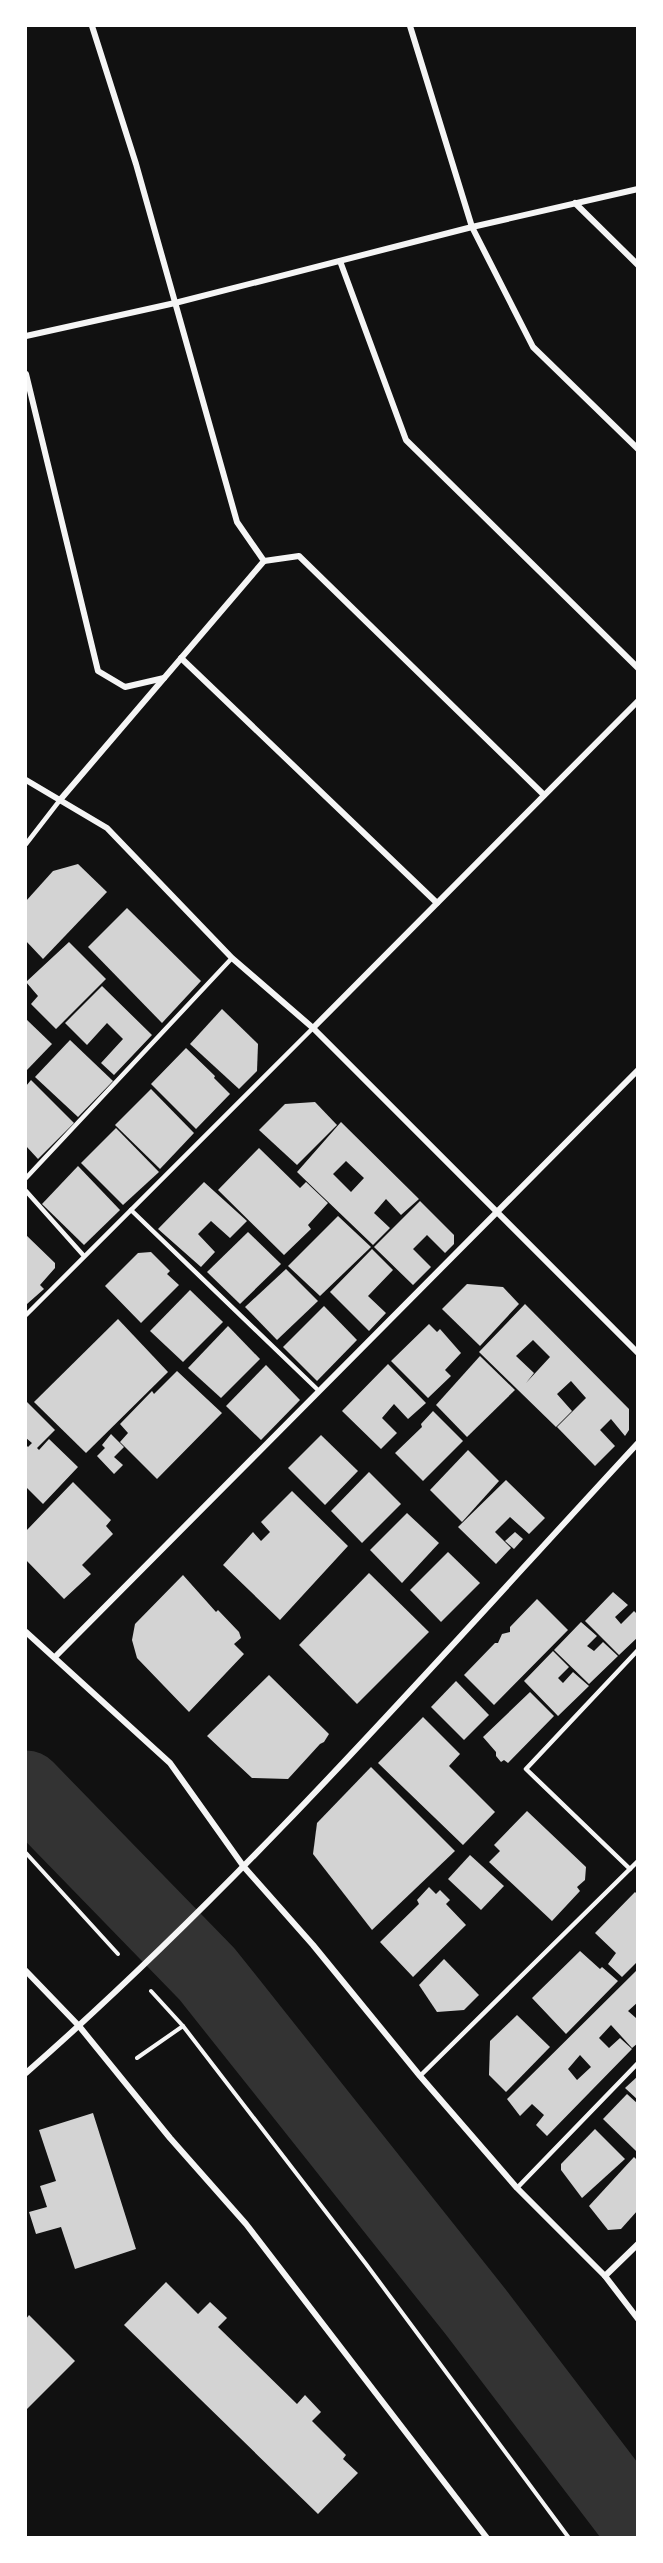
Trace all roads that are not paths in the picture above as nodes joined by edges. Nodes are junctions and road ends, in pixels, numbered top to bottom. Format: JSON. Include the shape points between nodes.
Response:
{"nodes":[{"id":1,"x":92,"y":26,"type":"edge"},
{"id":2,"x":410,"y":26,"type":"edge"},
{"id":3,"x":638,"y":189,"type":"edge"},
{"id":4,"x":574,"y":202,"type":"junction"},
{"id":5,"x":472,"y":227,"type":"junction"},
{"id":6,"x":340,"y":261,"type":"junction"},
{"id":7,"x":638,"y":265,"type":"edge"},
{"id":8,"x":175,"y":303,"type":"junction"},
{"id":9,"x":26,"y":336,"type":"edge"},
{"id":10,"x":26,"y":374,"type":"edge"},
{"id":11,"x":638,"y":449,"type":"edge"},
{"id":12,"x":264,"y":561,"type":"junction"},
{"id":13,"x":181,"y":658,"type":"junction"},
{"id":14,"x":638,"y":668,"type":"edge"},
{"id":15,"x":164,"y":678,"type":"junction"},
{"id":16,"x":638,"y":701,"type":"edge"},
{"id":17,"x":26,"y":780,"type":"edge"},
{"id":18,"x":544,"y":795,"type":"junction"},
{"id":19,"x":60,"y":800,"type":"junction"},
{"id":20,"x":26,"y":844,"type":"edge"},
{"id":21,"x":437,"y":903,"type":"junction"},
{"id":22,"x":232,"y":958,"type":"junction"},
{"id":23,"x":313,"y":1028,"type":"junction"},
{"id":24,"x":638,"y":1070,"type":"edge"},
{"id":25,"x":26,"y":1178,"type":"edge"},
{"id":26,"x":26,"y":1191,"type":"edge"},
{"id":27,"x":131,"y":1210,"type":"junction"},
{"id":28,"x":496,"y":1212,"type":"junction"},
{"id":29,"x":84,"y":1256,"type":"junction"},
{"id":30,"x":26,"y":1315,"type":"edge"},
{"id":31,"x":638,"y":1353,"type":"edge"},
{"id":32,"x":319,"y":1391,"type":"junction"},
{"id":33,"x":638,"y":1443,"type":"edge"},
{"id":34,"x":26,"y":1632,"type":"edge"},
{"id":35,"x":638,"y":1650,"type":"edge"},
{"id":36,"x":55,"y":1657,"type":"junction"},
{"id":37,"x":638,"y":1861,"type":"edge"},
{"id":38,"x":244,"y":1867,"type":"junction"},
{"id":39,"x":630,"y":1869,"type":"junction"},
{"id":40,"x":26,"y":1971,"type":"edge"},
{"id":41,"x":79,"y":2026,"type":"junction"},
{"id":42,"x":638,"y":2063,"type":"edge"},
{"id":43,"x":26,"y":2073,"type":"edge"},
{"id":44,"x":420,"y":2076,"type":"junction"},
{"id":45,"x":517,"y":2188,"type":"junction"},
{"id":46,"x":638,"y":2244,"type":"edge"},
{"id":47,"x":605,"y":2276,"type":"junction"},
{"id":48,"x":638,"y":2319,"type":"edge"},
{"id":49,"x":487,"y":2538,"type":"edge"}],
"edges":[{"from":1,"to":8,"type":"street"},
{"from":2,"to":5,"type":"street"},
{"from":3,"to":4,"type":"street"},
{"from":4,"to":5,"type":"street"},
{"from":4,"to":7,"type":"street"},
{"from":5,"to":6,"type":"street"},
{"from":5,"to":11,"type":"street","via":[[533,347]]},
{"from":6,"to":8,"type":"street"},
{"from":6,"to":14,"type":"street","via":[[406,440]]},
{"from":8,"to":9,"type":"street"},
{"from":8,"to":12,"type":"street","via":[[237,522]]},
{"from":10,"to":15,"type":"street","via":[[98,671],[125,687]]},
{"from":12,"to":13,"type":"street"},
{"from":12,"to":18,"type":"street","via":[[299,556]]},
{"from":13,"to":15,"type":"street"},
{"from":13,"to":21,"type":"street"},
{"from":15,"to":19,"type":"street"},
{"from":16,"to":18,"type":"street"},
{"from":17,"to":19,"type":"street"},
{"from":18,"to":21,"type":"street"},
{"from":19,"to":20,"type":"lane"},
{"from":19,"to":22,"type":"street","via":[[107,828]]},
{"from":21,"to":23,"type":"street"},
{"from":22,"to":23,"type":"street"},
{"from":22,"to":25,"type":"lane"},
{"from":23,"to":27,"type":"lane"},
{"from":23,"to":28,"type":"street"},
{"from":24,"to":28,"type":"street"},
{"from":26,"to":29,"type":"lane"},
{"from":27,"to":29,"type":"lane"},
{"from":27,"to":32,"type":"lane"},
{"from":28,"to":31,"type":"street"},
{"from":28,"to":32,"type":"street"},
{"from":29,"to":30,"type":"lane"},
{"from":32,"to":36,"type":"street"},
{"from":33,"to":38,"type":"street"},
{"from":34,"to":36,"type":"street"},
{"from":35,"to":39,"type":"lane","via":[[526,1769]]},
{"from":36,"to":38,"type":"street","via":[[170,1762]]},
{"from":37,"to":39,"type":"lane"},
{"from":38,"to":41,"type":"street"},
{"from":38,"to":44,"type":"street","via":[[313,1944]]},
{"from":39,"to":44,"type":"lane"},
{"from":40,"to":41,"type":"street"},
{"from":41,"to":43,"type":"street"},
{"from":41,"to":49,"type":"street","via":[[246,2224]]},
{"from":42,"to":45,"type":"lane"},
{"from":44,"to":45,"type":"street"},
{"from":45,"to":47,"type":"street"},
{"from":46,"to":47,"type":"street"},
{"from":47,"to":48,"type":"street"}]}
